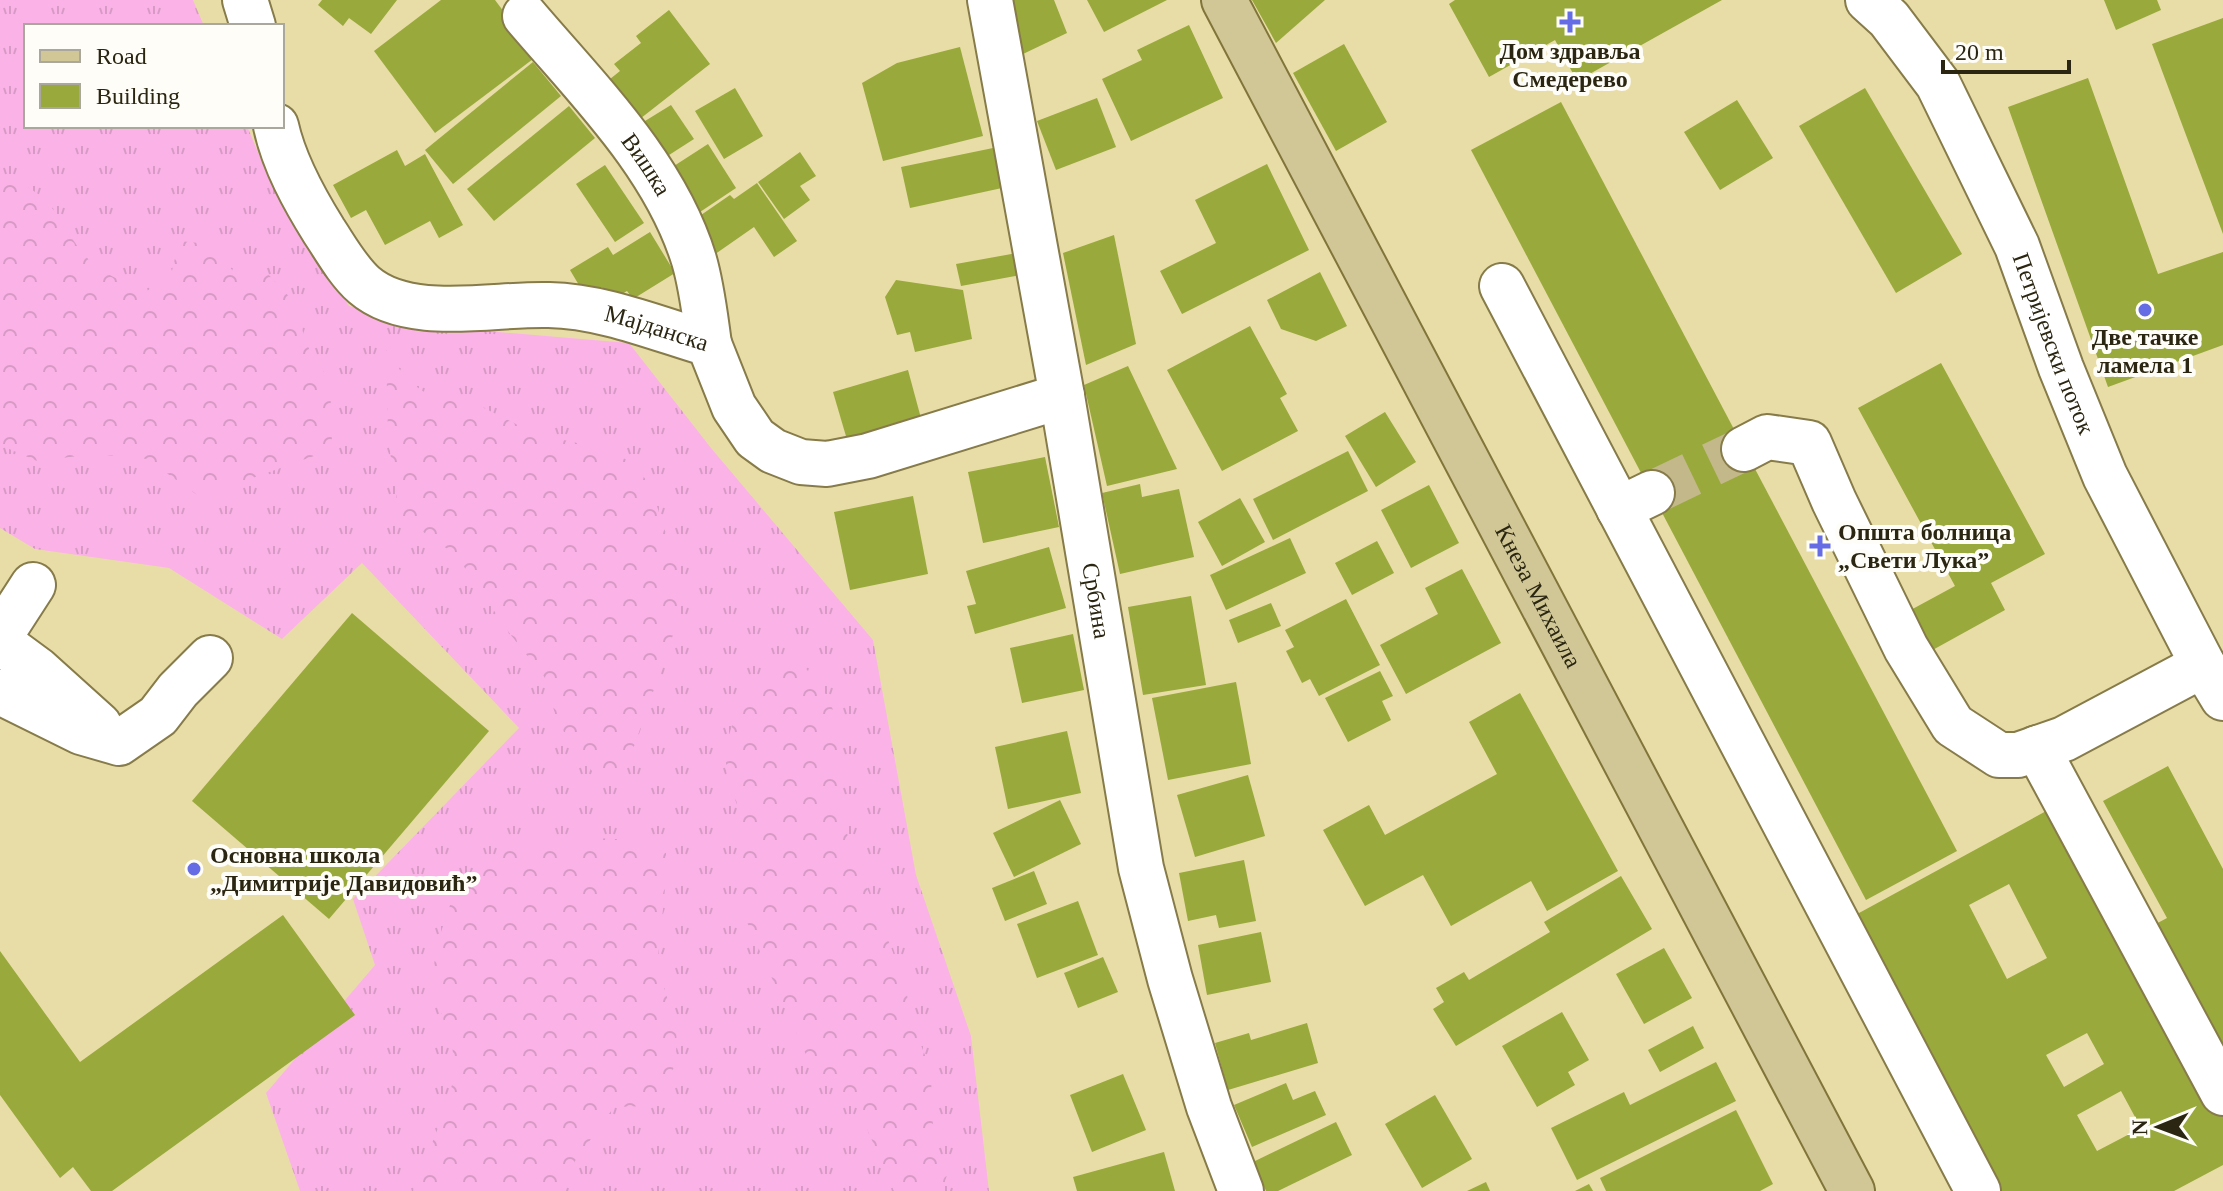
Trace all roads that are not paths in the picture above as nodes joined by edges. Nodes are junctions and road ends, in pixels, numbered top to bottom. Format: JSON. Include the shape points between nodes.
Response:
{"nodes":[{"id":1,"x":245,"y":0,"type":"edge"},
{"id":2,"x":990,"y":0,"type":"edge"},
{"id":3,"x":1224,"y":0,"type":"edge"},
{"id":4,"x":1868,"y":0,"type":"edge"},
{"id":5,"x":525,"y":16,"type":"dead end"},
{"id":6,"x":252,"y":24,"type":"edge"},
{"id":7,"x":277,"y":128,"type":"edge"},
{"id":8,"x":1502,"y":286,"type":"dead end"},
{"id":9,"x":709,"y":344,"type":"junction"},
{"id":10,"x":1062,"y":396,"type":"junction"},
{"id":11,"x":1744,"y":449,"type":"tunnel mouth"},
{"id":12,"x":33,"y":585,"type":"dead end"},
{"id":13,"x":0,"y":639,"type":"edge"},
{"id":14,"x":210,"y":658,"type":"dead end"},
{"id":15,"x":2213,"y":681,"type":"edge"},
{"id":16,"x":0,"y":692,"type":"edge"},
{"id":17,"x":119,"y":743,"type":"junction"},
{"id":18,"x":2037,"y":748,"type":"junction"},
{"id":19,"x":2223,"y":1093,"type":"edge"},
{"id":20,"x":1241,"y":1191,"type":"edge"},
{"id":21,"x":1852,"y":1191,"type":"edge"},
{"id":22,"x":1978,"y":1191,"type":"edge"}],
"edges":[{"from":1,"to":6,"type":"street"},
{"from":2,"to":10,"type":"street","name":"Србина"},
{"from":3,"to":21,"type":"main road","name":"Кнеза Михаила"},
{"from":4,"to":15,"type":"street","name":"Петријевски поток","via":[[1889,19],[1944,96],[2017,246],[2105,476]]},
{"from":5,"to":9,"type":"street","name":"Вишка","via":[[623,132],[661,189],[694,260]]},
{"from":7,"to":9,"type":"street","name":"Мајданска","via":[[314,215],[364,285],[386,298],[428,307],[551,305],[616,316]]},
{"from":8,"to":22,"type":"street","via":[[1635,501]]},
{"from":9,"to":10,"type":"street","name":"Мајданска","via":[[734,407],[755,438],[801,462],[827,464],[868,456]]},
{"from":10,"to":20,"type":"street","name":"Србина","via":[[1141,868],[1204,1093]]},
{"from":11,"to":18,"type":"street","via":[[1767,437],[1809,443],[1906,648],[1953,725],[1999,755]]},
{"from":12,"to":13,"type":"street"},
{"from":13,"to":17,"type":"street"},
{"from":14,"to":17,"type":"street","via":[[158,716]]},
{"from":15,"to":18,"type":"street"},
{"from":16,"to":17,"type":"street","via":[[81,732]]},
{"from":18,"to":19,"type":"street"}]}
